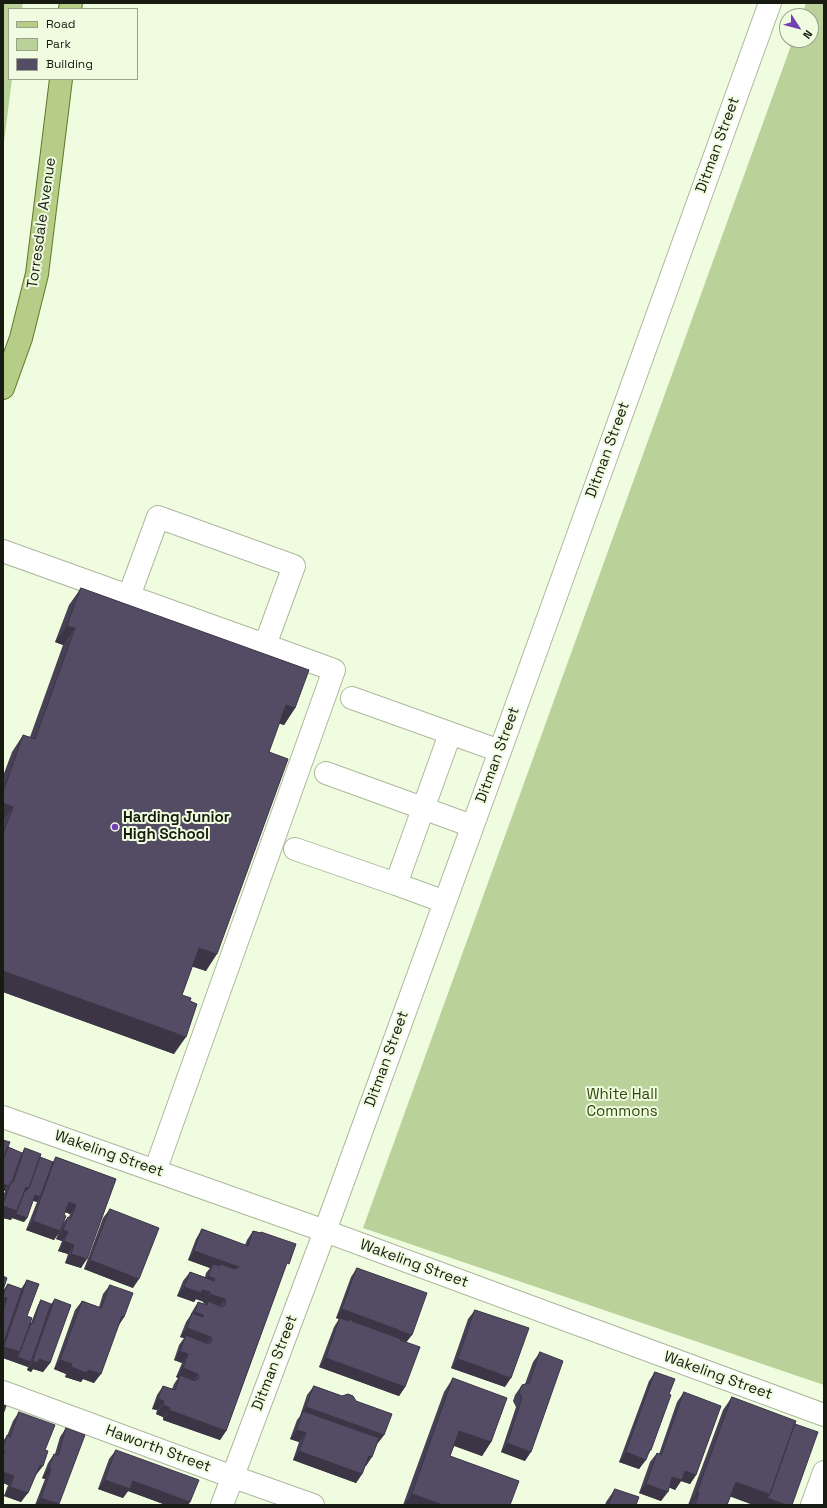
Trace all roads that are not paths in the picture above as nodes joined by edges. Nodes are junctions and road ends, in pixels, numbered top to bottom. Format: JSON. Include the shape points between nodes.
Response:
{"nodes":[{"id":1,"x":770,"y":3,"type":"edge"},
{"id":2,"x":61,"y":80,"type":"edge"},
{"id":3,"x":3,"y":388,"type":"edge"},
{"id":4,"x":3,"y":551,"type":"edge"},
{"id":5,"x":129,"y":596,"type":"junction"},
{"id":6,"x":265,"y":645,"type":"junction"},
{"id":7,"x":352,"y":698,"type":"dead end"},
{"id":8,"x":450,"y":734,"type":"junction"},
{"id":9,"x":500,"y":752,"type":"junction"},
{"id":10,"x":326,"y":773,"type":"dead end"},
{"id":11,"x":424,"y":808,"type":"junction"},
{"id":12,"x":472,"y":826,"type":"junction"},
{"id":13,"x":295,"y":849,"type":"dead end"},
{"id":14,"x":396,"y":884,"type":"junction"},
{"id":15,"x":445,"y":902,"type":"junction"},
{"id":16,"x":3,"y":1117,"type":"edge"},
{"id":17,"x":155,"y":1170,"type":"junction"},
{"id":18,"x":325,"y":1231,"type":"junction"},
{"id":19,"x":3,"y":1392,"type":"edge"},
{"id":20,"x":824,"y":1415,"type":"edge"},
{"id":21,"x":824,"y":1472,"type":"edge"},
{"id":22,"x":232,"y":1476,"type":"junction"},
{"id":23,"x":222,"y":1505,"type":"edge"},
{"id":24,"x":313,"y":1505,"type":"edge"},
{"id":25,"x":812,"y":1505,"type":"edge"}],
"edges":[{"from":1,"to":9,"type":"street","name":"Ditman Street"},
{"from":2,"to":3,"type":"main road","name":"Torresdale Avenue","via":[[37,274],[21,338]]},
{"from":4,"to":5,"type":"street"},
{"from":5,"to":6,"type":"street"},
{"from":5,"to":6,"type":"street","via":[[158,517],[294,566]]},
{"from":6,"to":17,"type":"street","via":[[334,670]]},
{"from":7,"to":8,"type":"street"},
{"from":8,"to":9,"type":"street"},
{"from":8,"to":11,"type":"street"},
{"from":9,"to":12,"type":"street","name":"Ditman Street"},
{"from":10,"to":11,"type":"street"},
{"from":11,"to":12,"type":"street"},
{"from":11,"to":14,"type":"street"},
{"from":12,"to":15,"type":"street","name":"Ditman Street"},
{"from":13,"to":14,"type":"street"},
{"from":14,"to":15,"type":"street"},
{"from":15,"to":18,"type":"street","name":"Ditman Street"},
{"from":16,"to":17,"type":"street","name":"Wakeling Street"},
{"from":17,"to":18,"type":"street","name":"Wakeling Street"},
{"from":18,"to":20,"type":"street","name":"Wakeling Street"},
{"from":18,"to":22,"type":"street","name":"Ditman Street"},
{"from":19,"to":22,"type":"street","name":"Haworth Street"},
{"from":21,"to":25,"type":"street"},
{"from":22,"to":23,"type":"street","name":"Ditman Street"},
{"from":22,"to":24,"type":"street","name":"Haworth Street"}]}
